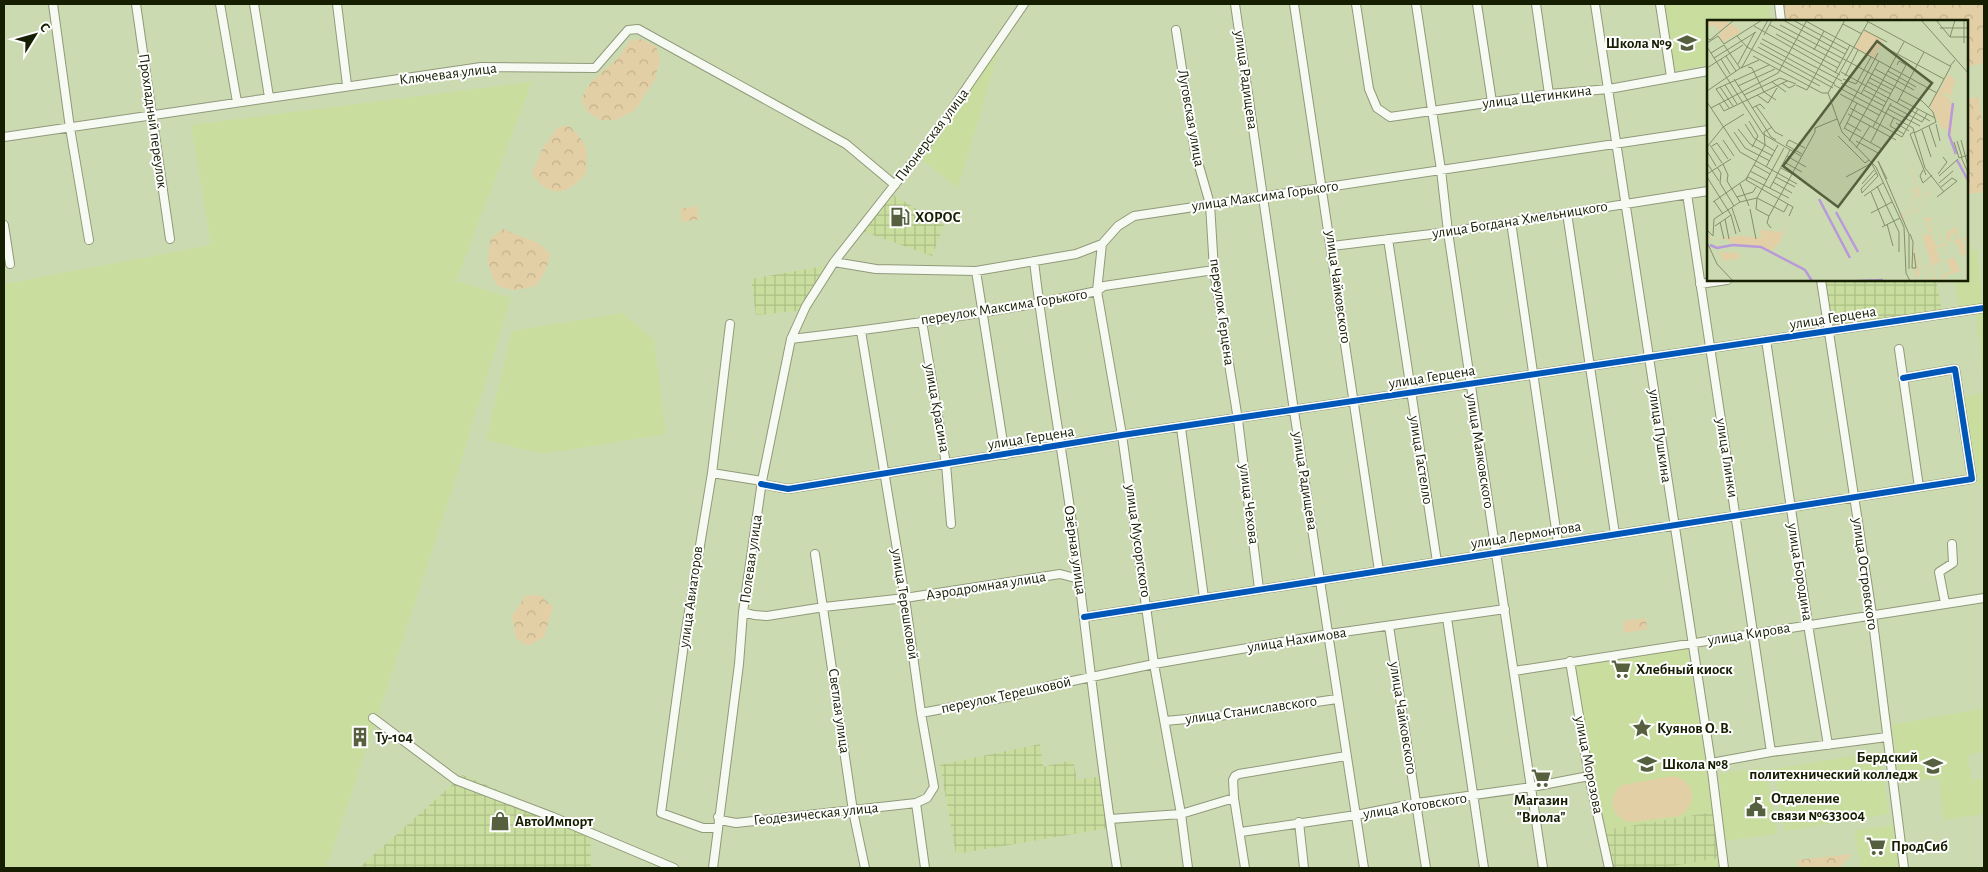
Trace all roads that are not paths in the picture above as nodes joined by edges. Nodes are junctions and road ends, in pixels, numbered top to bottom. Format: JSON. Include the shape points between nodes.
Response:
{"nodes":[{"id":1,"x":54,"y":4,"type":"edge"},
{"id":2,"x":136,"y":4,"type":"edge"},
{"id":3,"x":220,"y":4,"type":"edge"},
{"id":4,"x":254,"y":4,"type":"edge"},
{"id":5,"x":337,"y":4,"type":"edge"},
{"id":6,"x":1024,"y":4,"type":"edge"},
{"id":7,"x":1235,"y":4,"type":"edge"},
{"id":8,"x":1294,"y":4,"type":"edge"},
{"id":9,"x":1356,"y":4,"type":"edge"},
{"id":10,"x":1416,"y":4,"type":"edge"},
{"id":11,"x":1477,"y":4,"type":"edge"},
{"id":12,"x":1536,"y":4,"type":"edge"},
{"id":13,"x":1595,"y":4,"type":"edge"},
{"id":14,"x":1660,"y":4,"type":"edge"},
{"id":15,"x":1779,"y":4,"type":"edge"},
{"id":16,"x":1782,"y":20,"type":"edge"},
{"id":17,"x":1176,"y":30,"type":"dead end"},
{"id":18,"x":1707,"y":70,"type":"edge"},
{"id":19,"x":1671,"y":77,"type":"junction"},
{"id":20,"x":348,"y":85,"type":"junction"},
{"id":21,"x":1608,"y":89,"type":"junction"},
{"id":22,"x":1549,"y":94,"type":"junction"},
{"id":23,"x":269,"y":97,"type":"junction"},
{"id":24,"x":237,"y":102,"type":"junction"},
{"id":25,"x":1492,"y":102,"type":"junction"},
{"id":26,"x":1432,"y":111,"type":"junction"},
{"id":27,"x":151,"y":116,"type":"junction"},
{"id":28,"x":70,"y":128,"type":"junction"},
{"id":29,"x":1707,"y":130,"type":"edge"},
{"id":30,"x":4,"y":137,"type":"edge"},
{"id":31,"x":1617,"y":145,"type":"junction"},
{"id":32,"x":1441,"y":170,"type":"junction"},
{"id":33,"x":895,"y":185,"type":"junction"},
{"id":34,"x":1323,"y":188,"type":"junction"},
{"id":35,"x":1707,"y":191,"type":"edge"},
{"id":36,"x":1687,"y":194,"type":"junction"},
{"id":37,"x":1262,"y":197,"type":"junction"},
{"id":38,"x":1210,"y":204,"type":"junction"},
{"id":39,"x":1626,"y":204,"type":"junction"},
{"id":40,"x":1567,"y":213,"type":"junction"},
{"id":41,"x":1511,"y":222,"type":"junction"},
{"id":42,"x":4,"y":225,"type":"edge"},
{"id":43,"x":1448,"y":232,"type":"junction"},
{"id":44,"x":170,"y":239,"type":"dead end"},
{"id":45,"x":1388,"y":239,"type":"junction"},
{"id":46,"x":89,"y":240,"type":"dead end"},
{"id":47,"x":1102,"y":244,"type":"junction"},
{"id":48,"x":1332,"y":246,"type":"junction"},
{"id":49,"x":1034,"y":261,"type":"junction"},
{"id":50,"x":834,"y":262,"type":"junction"},
{"id":51,"x":10,"y":264,"type":"dead end"},
{"id":52,"x":1214,"y":270,"type":"junction"},
{"id":53,"x":976,"y":271,"type":"junction"},
{"id":54,"x":1720,"y":281,"type":"edge"},
{"id":55,"x":1821,"y":281,"type":"edge"},
{"id":56,"x":1700,"y":284,"type":"junction"},
{"id":57,"x":1097,"y":292,"type":"junction"},
{"id":58,"x":1039,"y":304,"type":"junction"},
{"id":59,"x":1984,"y":308,"type":"edge"},
{"id":60,"x":982,"y":312,"type":"junction"},
{"id":61,"x":922,"y":321,"type":"junction"},
{"id":62,"x":730,"y":324,"type":"dead end"},
{"id":63,"x":861,"y":330,"type":"junction"},
{"id":64,"x":1829,"y":331,"type":"junction"},
{"id":65,"x":791,"y":338,"type":"junction"},
{"id":66,"x":1766,"y":340,"type":"junction"},
{"id":67,"x":1710,"y":348,"type":"junction"},
{"id":68,"x":1899,"y":349,"type":"dead end"},
{"id":69,"x":1649,"y":358,"type":"junction"},
{"id":70,"x":1590,"y":367,"type":"junction"},
{"id":71,"x":1533,"y":375,"type":"junction"},
{"id":72,"x":1902,"y":378,"type":"junction"},
{"id":73,"x":1470,"y":384,"type":"junction"},
{"id":74,"x":1411,"y":393,"type":"junction"},
{"id":75,"x":1354,"y":402,"type":"junction"},
{"id":76,"x":1294,"y":411,"type":"junction"},
{"id":77,"x":1238,"y":420,"type":"junction"},
{"id":78,"x":1181,"y":428,"type":"junction"},
{"id":79,"x":1122,"y":436,"type":"junction"},
{"id":80,"x":1061,"y":446,"type":"junction"},
{"id":81,"x":1005,"y":455,"type":"junction"},
{"id":82,"x":946,"y":464,"type":"junction"},
{"id":83,"x":712,"y":473,"type":"junction"},
{"id":84,"x":884,"y":474,"type":"junction"},
{"id":85,"x":762,"y":483,"type":"junction"},
{"id":86,"x":1918,"y":487,"type":"junction"},
{"id":87,"x":1854,"y":497,"type":"junction"},
{"id":88,"x":1790,"y":507,"type":"junction"},
{"id":89,"x":1736,"y":516,"type":"junction"},
{"id":90,"x":951,"y":524,"type":"dead end"},
{"id":91,"x":1674,"y":525,"type":"junction"},
{"id":92,"x":1615,"y":534,"type":"junction"},
{"id":93,"x":1558,"y":543,"type":"junction"},
{"id":94,"x":1952,"y":544,"type":"dead end"},
{"id":95,"x":1496,"y":552,"type":"junction"},
{"id":96,"x":815,"y":554,"type":"dead end"},
{"id":97,"x":1437,"y":562,"type":"junction"},
{"id":98,"x":1379,"y":571,"type":"junction"},
{"id":99,"x":1079,"y":579,"type":"junction"},
{"id":100,"x":1320,"y":580,"type":"junction"},
{"id":101,"x":1260,"y":589,"type":"junction"},
{"id":102,"x":905,"y":598,"type":"junction"},
{"id":103,"x":1204,"y":598,"type":"junction"},
{"id":104,"x":1984,"y":598,"type":"edge"},
{"id":105,"x":1945,"y":603,"type":"junction"},
{"id":106,"x":1147,"y":606,"type":"junction"},
{"id":107,"x":824,"y":607,"type":"junction"},
{"id":108,"x":1505,"y":610,"type":"junction"},
{"id":109,"x":743,"y":612,"type":"junction"},
{"id":110,"x":1872,"y":614,"type":"junction"},
{"id":111,"x":1084,"y":616,"type":"junction"},
{"id":112,"x":1446,"y":618,"type":"junction"},
{"id":113,"x":1808,"y":624,"type":"junction"},
{"id":114,"x":1389,"y":626,"type":"junction"},
{"id":115,"x":1753,"y":633,"type":"junction"},
{"id":116,"x":1329,"y":634,"type":"junction"},
{"id":117,"x":1691,"y":643,"type":"junction"},
{"id":118,"x":1570,"y":661,"type":"junction"},
{"id":119,"x":1154,"y":664,"type":"junction"},
{"id":120,"x":1514,"y":671,"type":"junction"},
{"id":121,"x":1090,"y":677,"type":"junction"},
{"id":122,"x":1337,"y":698,"type":"junction"},
{"id":123,"x":921,"y":713,"type":"junction"},
{"id":124,"x":373,"y":718,"type":"dead end"},
{"id":125,"x":1164,"y":721,"type":"junction"},
{"id":126,"x":1887,"y":738,"type":"junction"},
{"id":127,"x":1828,"y":745,"type":"junction"},
{"id":128,"x":1771,"y":752,"type":"junction"},
{"id":129,"x":1346,"y":756,"type":"junction"},
{"id":130,"x":1711,"y":763,"type":"junction"},
{"id":131,"x":1589,"y":776,"type":"junction"},
{"id":132,"x":1532,"y":787,"type":"junction"},
{"id":133,"x":1474,"y":796,"type":"junction"},
{"id":134,"x":1234,"y":798,"type":"junction"},
{"id":135,"x":916,"y":802,"type":"junction"},
{"id":136,"x":1417,"y":803,"type":"junction"},
{"id":137,"x":853,"y":811,"type":"junction"},
{"id":138,"x":1181,"y":814,"type":"junction"},
{"id":139,"x":1356,"y":815,"type":"junction"},
{"id":140,"x":718,"y":817,"type":"junction"},
{"id":141,"x":1110,"y":819,"type":"junction"},
{"id":142,"x":1299,"y":822,"type":"junction"},
{"id":143,"x":716,"y":828,"type":"junction"},
{"id":144,"x":1241,"y":832,"type":"junction"},
{"id":145,"x":674,"y":868,"type":"edge"},
{"id":146,"x":713,"y":868,"type":"edge"},
{"id":147,"x":865,"y":868,"type":"edge"},
{"id":148,"x":925,"y":868,"type":"edge"},
{"id":149,"x":1117,"y":868,"type":"edge"},
{"id":150,"x":1188,"y":868,"type":"edge"},
{"id":151,"x":1245,"y":868,"type":"edge"},
{"id":152,"x":1304,"y":868,"type":"edge"},
{"id":153,"x":1364,"y":868,"type":"edge"},
{"id":154,"x":1426,"y":868,"type":"edge"},
{"id":155,"x":1484,"y":868,"type":"edge"},
{"id":156,"x":1543,"y":868,"type":"edge"},
{"id":157,"x":1609,"y":868,"type":"edge"},
{"id":158,"x":1724,"y":868,"type":"edge"},
{"id":159,"x":1904,"y":868,"type":"edge"}],
"edges":[{"from":1,"to":28,"type":"street"},
{"from":2,"to":27,"type":"street","name":"Прохладный переулок"},
{"from":3,"to":24,"type":"street"},
{"from":4,"to":23,"type":"street"},
{"from":5,"to":20,"type":"street"},
{"from":6,"to":33,"type":"street","name":"Пионерская улица","via":[[937,131]]},
{"from":7,"to":37,"type":"street","name":"улица Радищева"},
{"from":8,"to":34,"type":"street","name":"улица Чайковского"},
{"from":9,"to":26,"type":"street","name":"улица Щетинкина","via":[[1369,89],[1378,108],[1397,118]]},
{"from":10,"to":26,"type":"street","name":"улица Маяковского"},
{"from":11,"to":25,"type":"street"},
{"from":12,"to":22,"type":"street"},
{"from":13,"to":21,"type":"street","name":"улица Пушкина"},
{"from":14,"to":19,"type":"street"},
{"from":15,"to":16,"type":"street"},
{"from":17,"to":38,"type":"street","name":"Луговская улица","via":[[1196,152]]},
{"from":18,"to":19,"type":"street","name":"улица Щетинкина"},
{"from":19,"to":21,"type":"street","name":"улица Щетинкина"},
{"from":20,"to":23,"type":"street","name":"Ключевая улица"},
{"from":20,"to":33,"type":"street","name":"Ключевая улица","via":[[481,67],[595,68],[628,30],[638,29],[846,144]]},
{"from":21,"to":22,"type":"street","name":"улица Щетинкина"},
{"from":21,"to":31,"type":"street","name":"улица Пушкина"},
{"from":22,"to":25,"type":"street","name":"улица Щетинкина"},
{"from":23,"to":24,"type":"street","name":"Ключевая улица"},
{"from":24,"to":27,"type":"street","name":"Ключевая улица"},
{"from":25,"to":26,"type":"street","name":"улица Щетинкина"},
{"from":26,"to":32,"type":"street","name":"улица Маяковского"},
{"from":27,"to":28,"type":"street","name":"Ключевая улица"},
{"from":27,"to":44,"type":"street","name":"Прохладный переулок"},
{"from":28,"to":30,"type":"street","name":"Ключевая улица"},
{"from":28,"to":46,"type":"street"},
{"from":29,"to":31,"type":"street","name":"улица Максима Горького"},
{"from":31,"to":32,"type":"street","name":"улица Максима Горького"},
{"from":31,"to":39,"type":"street","name":"улица Пушкина"},
{"from":32,"to":34,"type":"street","name":"улица Максима Горького"},
{"from":32,"to":43,"type":"street","name":"улица Маяковского"},
{"from":33,"to":50,"type":"street","name":"Пионерская улица"},
{"from":34,"to":37,"type":"street","name":"улица Максима Горького"},
{"from":34,"to":48,"type":"street","name":"улица Чайковского"},
{"from":35,"to":36,"type":"street","name":"улица Богдана Хмельницкого"},
{"from":36,"to":39,"type":"street","name":"улица Богдана Хмельницкого"},
{"from":36,"to":56,"type":"street","name":"улица Глинки"},
{"from":37,"to":38,"type":"street","name":"улица Максима Горького"},
{"from":37,"to":76,"type":"street","name":"улица Радищева"},
{"from":38,"to":47,"type":"street","name":"улица Максима Горького","via":[[1134,216],[1118,226]]},
{"from":38,"to":52,"type":"street","name":"переулок Герцена"},
{"from":39,"to":40,"type":"street","name":"улица Богдана Хмельницкого"},
{"from":39,"to":69,"type":"street","name":"улица Пушкина"},
{"from":40,"to":41,"type":"street","name":"улица Богдана Хмельницкого"},
{"from":40,"to":70,"type":"street"},
{"from":41,"to":43,"type":"street","name":"улица Богдана Хмельницкого"},
{"from":41,"to":71,"type":"street"},
{"from":42,"to":51,"type":"street"},
{"from":43,"to":45,"type":"street","name":"улица Богдана Хмельницкого"},
{"from":43,"to":73,"type":"street","name":"улица Маяковского"},
{"from":45,"to":48,"type":"street","name":"улица Богдана Хмельницкого"},
{"from":45,"to":74,"type":"street","name":"улица Гастелло"},
{"from":47,"to":49,"type":"street","name":"улица Максима Горького","via":[[1076,254]]},
{"from":47,"to":57,"type":"street","name":"улица Мусоргского"},
{"from":48,"to":75,"type":"street","name":"улица Чайковского"},
{"from":49,"to":53,"type":"street","name":"улица Максима Горького"},
{"from":49,"to":58,"type":"street","name":"Озёрная улица"},
{"from":50,"to":53,"type":"street","name":"улица Максима Горького","via":[[876,269]]},
{"from":50,"to":65,"type":"street","name":"Полевая улица","via":[[806,306]]},
{"from":52,"to":57,"type":"street","name":"переулок Максима Горького","via":[[1104,286]]},
{"from":52,"to":77,"type":"street","name":"переулок Герцена"},
{"from":53,"to":60,"type":"street"},
{"from":54,"to":56,"type":"street"},
{"from":55,"to":64,"type":"street","name":"улица Островского"},
{"from":56,"to":67,"type":"street","name":"улица Глинки"},
{"from":57,"to":58,"type":"street","name":"переулок Максима Горького"},
{"from":57,"to":79,"type":"street","name":"улица Мусоргского"},
{"from":58,"to":60,"type":"street","name":"переулок Максима Горького"},
{"from":58,"to":80,"type":"street","name":"Озёрная улица"},
{"from":59,"to":64,"type":"street","name":"улица Герцена"},
{"from":60,"to":61,"type":"street","name":"переулок Максима Горького"},
{"from":60,"to":81,"type":"street"},
{"from":61,"to":63,"type":"street","name":"переулок Максима Горького"},
{"from":61,"to":82,"type":"street","name":"улица Красина"},
{"from":62,"to":83,"type":"street","name":"улица Авиаторов"},
{"from":63,"to":65,"type":"street","name":"переулок Максима Горького"},
{"from":63,"to":84,"type":"street","name":"улица Терешковой"},
{"from":64,"to":66,"type":"street","name":"улица Герцена"},
{"from":64,"to":87,"type":"street","name":"улица Островского"},
{"from":65,"to":85,"type":"street","name":"Полевая улица"},
{"from":66,"to":67,"type":"street","name":"улица Герцена"},
{"from":66,"to":88,"type":"street","name":"улица Бородина"},
{"from":67,"to":69,"type":"street","name":"улица Герцена"},
{"from":67,"to":89,"type":"street","name":"улица Глинки"},
{"from":68,"to":72,"type":"street"},
{"from":69,"to":70,"type":"street","name":"улица Герцена"},
{"from":69,"to":91,"type":"street","name":"улица Пушкина"},
{"from":70,"to":71,"type":"street","name":"улица Герцена"},
{"from":70,"to":92,"type":"street"},
{"from":71,"to":73,"type":"street","name":"улица Герцена"},
{"from":71,"to":93,"type":"street"},
{"from":72,"to":86,"type":"street"},
{"from":72,"to":86,"type":"street","name":"улица Лермонтова","via":[[1955,369],[1972,479]]},
{"from":73,"to":74,"type":"street","name":"улица Герцена"},
{"from":73,"to":95,"type":"street","name":"улица Маяковского"},
{"from":74,"to":75,"type":"street","name":"улица Герцена"},
{"from":74,"to":97,"type":"street","name":"улица Гастелло"},
{"from":75,"to":76,"type":"street","name":"улица Герцена"},
{"from":75,"to":98,"type":"street","name":"улица Чайковского"},
{"from":76,"to":77,"type":"street","name":"улица Герцена"},
{"from":76,"to":100,"type":"street","name":"улица Радищева"},
{"from":77,"to":78,"type":"street","name":"улица Герцена"},
{"from":77,"to":101,"type":"street","name":"улица Чехова"},
{"from":78,"to":79,"type":"street","name":"улица Герцена"},
{"from":78,"to":103,"type":"street"},
{"from":79,"to":80,"type":"street","name":"улица Герцена"},
{"from":79,"to":106,"type":"street","name":"улица Мусоргского"},
{"from":80,"to":81,"type":"street","name":"улица Герцена"},
{"from":80,"to":99,"type":"street","name":"Озёрная улица"},
{"from":81,"to":82,"type":"street","name":"улица Герцена"},
{"from":82,"to":84,"type":"street","name":"улица Герцена"},
{"from":82,"to":90,"type":"street","name":"улица Красина"},
{"from":83,"to":85,"type":"street","name":"улица Герцена"},
{"from":83,"to":143,"type":"street","name":"улица Авиаторов","via":[[684,636],[661,813],[703,828]]},
{"from":84,"to":85,"type":"street","name":"улица Герцена","via":[[788,489]]},
{"from":84,"to":102,"type":"street","name":"улица Терешковой"},
{"from":85,"to":109,"type":"street","name":"Полевая улица"},
{"from":86,"to":87,"type":"street","name":"улица Лермонтова"},
{"from":87,"to":88,"type":"street","name":"улица Лермонтова"},
{"from":87,"to":110,"type":"street","name":"улица Островского"},
{"from":88,"to":89,"type":"street","name":"улица Лермонтова"},
{"from":88,"to":113,"type":"street","name":"улица Бородина"},
{"from":89,"to":91,"type":"street","name":"улица Лермонтова"},
{"from":89,"to":115,"type":"street","name":"улица Глинки"},
{"from":91,"to":92,"type":"street","name":"улица Лермонтова"},
{"from":91,"to":117,"type":"street","name":"улица Пушкина"},
{"from":92,"to":93,"type":"street","name":"улица Лермонтова"},
{"from":93,"to":95,"type":"street","name":"улица Лермонтова"},
{"from":94,"to":105,"type":"street","via":[[1953,563],[1940,572]]},
{"from":95,"to":97,"type":"street","name":"улица Лермонтова"},
{"from":95,"to":108,"type":"street","name":"улица Маяковского"},
{"from":96,"to":107,"type":"street","name":"Светлая улица"},
{"from":97,"to":98,"type":"street","name":"улица Лермонтова"},
{"from":98,"to":100,"type":"street","name":"улица Лермонтова"},
{"from":99,"to":102,"type":"street","name":"Аэродромная улица","via":[[1060,574]]},
{"from":99,"to":111,"type":"street","name":"Озёрная улица"},
{"from":100,"to":101,"type":"street","name":"улица Лермонтова"},
{"from":100,"to":116,"type":"street","name":"улица Радищева"},
{"from":101,"to":103,"type":"street","name":"улица Лермонтова"},
{"from":102,"to":107,"type":"street","name":"Аэродромная улица"},
{"from":102,"to":123,"type":"street","name":"улица Терешковой"},
{"from":103,"to":106,"type":"street","name":"улица Лермонтова"},
{"from":104,"to":105,"type":"street","name":"улица Кирова"},
{"from":105,"to":110,"type":"street","name":"улица Кирова"},
{"from":106,"to":111,"type":"street","name":"улица Лермонтова"},
{"from":106,"to":119,"type":"street","name":"улица Мусоргского"},
{"from":107,"to":109,"type":"street","name":"Аэродромная улица","via":[[767,616]]},
{"from":107,"to":137,"type":"street","name":"Светлая улица"},
{"from":108,"to":112,"type":"street","name":"улица Нахимова"},
{"from":108,"to":120,"type":"street","name":"улица Маяковского"},
{"from":109,"to":140,"type":"street","name":"Полевая улица"},
{"from":110,"to":113,"type":"street","name":"улица Кирова"},
{"from":110,"to":126,"type":"street","name":"улица Островского"},
{"from":111,"to":121,"type":"street","name":"Озёрная улица"},
{"from":112,"to":114,"type":"street","name":"улица Нахимова"},
{"from":112,"to":133,"type":"street"},
{"from":113,"to":115,"type":"street","name":"улица Кирова"},
{"from":113,"to":127,"type":"street","name":"улица Бородина"},
{"from":114,"to":116,"type":"street","name":"улица Нахимова"},
{"from":114,"to":136,"type":"street","name":"улица Чайковского"},
{"from":115,"to":117,"type":"street","name":"улица Кирова"},
{"from":115,"to":128,"type":"street","name":"улица Глинки"},
{"from":116,"to":119,"type":"street","name":"улица Нахимова"},
{"from":116,"to":122,"type":"street","name":"улица Радищева"},
{"from":117,"to":118,"type":"street","name":"улица Кирова"},
{"from":117,"to":130,"type":"street","name":"улица Пушкина"},
{"from":118,"to":120,"type":"street","name":"улица Кирова"},
{"from":118,"to":131,"type":"street","name":"улица Морозова"},
{"from":119,"to":121,"type":"street","name":"улица Нахимова"},
{"from":119,"to":125,"type":"street","name":"улица Мусоргского"},
{"from":120,"to":132,"type":"street","name":"улица Маяковского"},
{"from":121,"to":123,"type":"street","name":"переулок Терешковой"},
{"from":121,"to":141,"type":"street","name":"Озёрная улица"},
{"from":122,"to":125,"type":"street","name":"улица Станиславского"},
{"from":122,"to":129,"type":"street","name":"улица Радищева"},
{"from":123,"to":135,"type":"street","name":"улица Терешковой","via":[[934,788],[927,798]]},
{"from":124,"to":145,"type":"street","via":[[456,780]]},
{"from":125,"to":138,"type":"street","name":"улица Мусоргского"},
{"from":126,"to":127,"type":"street"},
{"from":126,"to":159,"type":"street","name":"улица Островского"},
{"from":127,"to":128,"type":"street"},
{"from":128,"to":130,"type":"street"},
{"from":129,"to":134,"type":"street","via":[[1239,774],[1233,780]]},
{"from":129,"to":139,"type":"street","name":"улица Радищева"},
{"from":130,"to":158,"type":"street","name":"улица Пушкина"},
{"from":131,"to":132,"type":"street","name":"улица Котовского"},
{"from":131,"to":157,"type":"street","name":"улица Морозова"},
{"from":132,"to":133,"type":"street","name":"улица Котовского"},
{"from":132,"to":156,"type":"street","name":"улица Маяковского"},
{"from":133,"to":136,"type":"street","name":"улица Котовского"},
{"from":133,"to":155,"type":"street"},
{"from":134,"to":138,"type":"street"},
{"from":134,"to":144,"type":"street"},
{"from":135,"to":137,"type":"street","name":"Геодезическая улица"},
{"from":135,"to":148,"type":"street"},
{"from":136,"to":139,"type":"street","name":"улица Котовского"},
{"from":136,"to":154,"type":"street","name":"улица Чайковского"},
{"from":137,"to":140,"type":"street","name":"Геодезическая улица","via":[[736,823]]},
{"from":137,"to":147,"type":"street","name":"Светлая улица"},
{"from":138,"to":141,"type":"street"},
{"from":138,"to":150,"type":"street","name":"улица Мусоргского"},
{"from":139,"to":142,"type":"street","name":"улица Котовского"},
{"from":139,"to":153,"type":"street","name":"улица Радищева"},
{"from":140,"to":143,"type":"street","name":"Полевая улица"},
{"from":141,"to":149,"type":"street","name":"Озёрная улица"},
{"from":142,"to":144,"type":"street","name":"улица Котовского"},
{"from":142,"to":152,"type":"street"},
{"from":143,"to":146,"type":"street","name":"Полевая улица"},
{"from":144,"to":151,"type":"street"}]}
